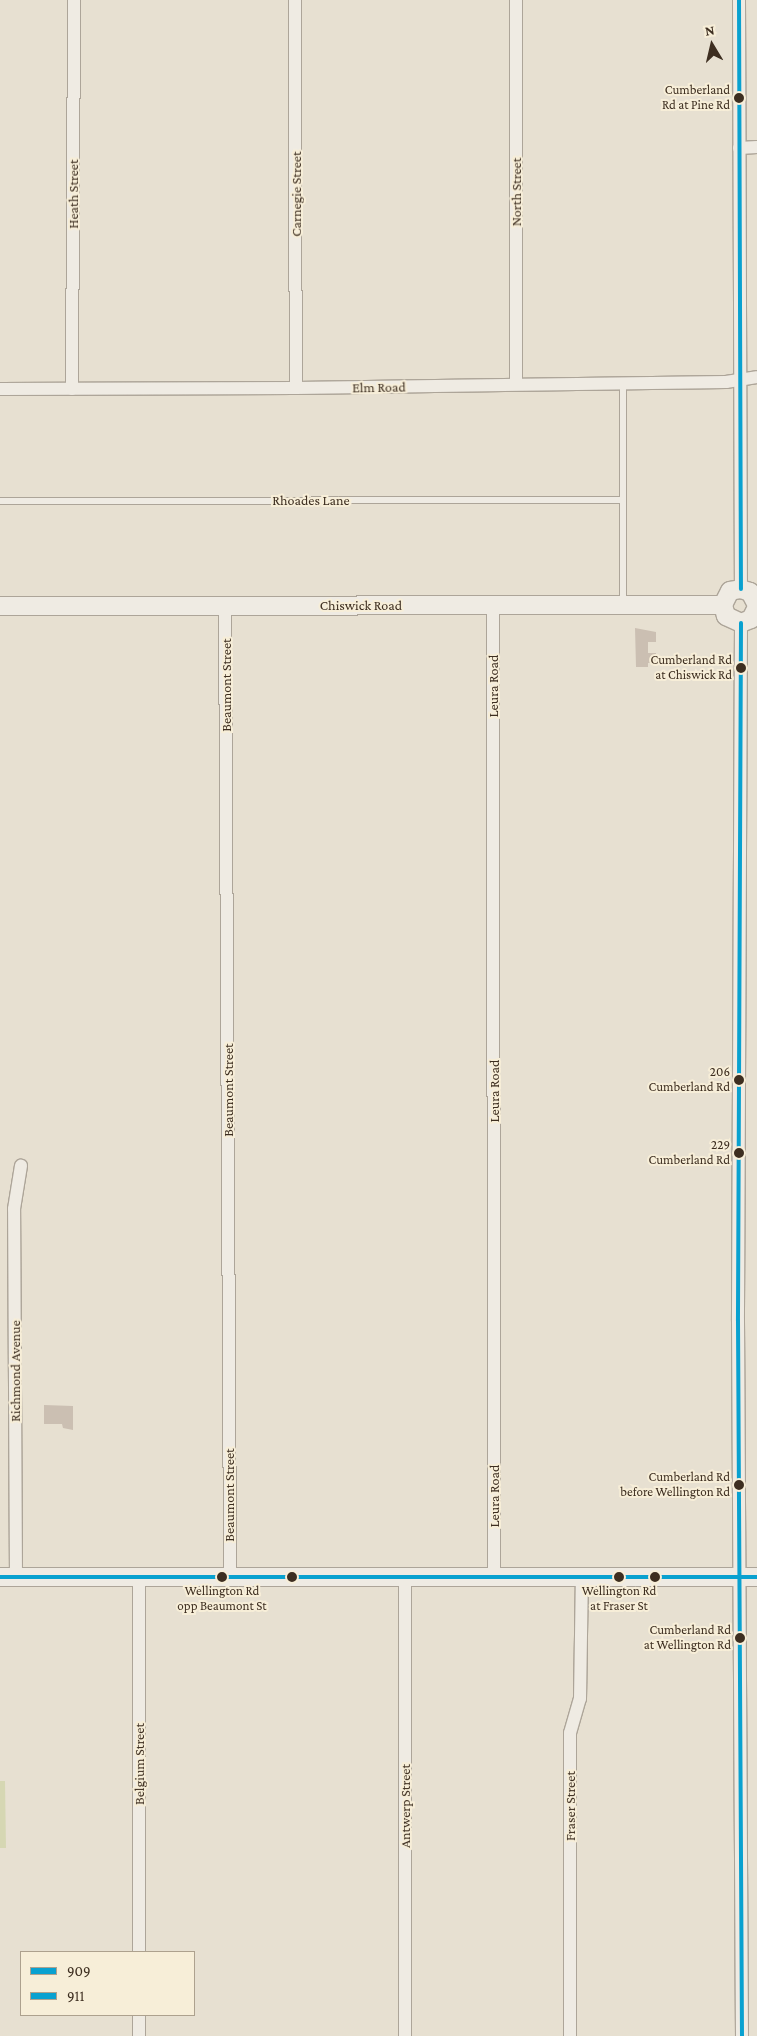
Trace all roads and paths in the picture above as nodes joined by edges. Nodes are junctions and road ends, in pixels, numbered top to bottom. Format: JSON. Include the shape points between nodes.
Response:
{"nodes":[{"id":1,"x":74,"y":0,"type":"edge"},
{"id":2,"x":295,"y":0,"type":"edge"},
{"id":3,"x":516,"y":0,"type":"edge"},
{"id":4,"x":738,"y":0,"type":"edge"},
{"id":5,"x":757,"y":147,"type":"edge"},
{"id":6,"x":739,"y":148,"type":"junction"},
{"id":7,"x":757,"y":376,"type":"edge"},
{"id":8,"x":739,"y":379,"type":"junction"},
{"id":9,"x":623,"y":383,"type":"junction"},
{"id":10,"x":516,"y":384,"type":"junction"},
{"id":11,"x":296,"y":388,"type":"junction"},
{"id":12,"x":0,"y":389,"type":"edge"},
{"id":13,"x":72,"y":389,"type":"junction"},
{"id":14,"x":622,"y":500,"type":"junction"},
{"id":15,"x":0,"y":501,"type":"edge"},
{"id":16,"x":740,"y":589,"type":"junction"},
{"id":17,"x":226,"y":605,"type":"junction"},
{"id":18,"x":493,"y":605,"type":"junction"},
{"id":19,"x":623,"y":605,"type":"junction"},
{"id":20,"x":723,"y":605,"type":"junction"},
{"id":21,"x":0,"y":606,"type":"edge"},
{"id":22,"x":757,"y":606,"type":"edge"},
{"id":23,"x":741,"y":623,"type":"junction"},
{"id":24,"x":21,"y":1166,"type":"dead end"},
{"id":25,"x":139,"y":1576,"type":"junction"},
{"id":26,"x":230,"y":1576,"type":"junction"},
{"id":27,"x":494,"y":1576,"type":"junction"},
{"id":28,"x":8,"y":1577,"type":"edge"},
{"id":29,"x":405,"y":1577,"type":"junction"},
{"id":30,"x":582,"y":1577,"type":"junction"},
{"id":31,"x":748,"y":1577,"type":"edge"},
{"id":32,"x":139,"y":1951,"type":"edge"},
{"id":33,"x":139,"y":2016,"type":"edge"},
{"id":34,"x":139,"y":2036,"type":"edge"},
{"id":35,"x":405,"y":2036,"type":"edge"},
{"id":36,"x":570,"y":2036,"type":"edge"},
{"id":37,"x":742,"y":2036,"type":"edge"}],
"edges":[{"from":1,"to":13,"type":"street","name":"Heath Street"},
{"from":2,"to":11,"type":"street","name":"Carnegie Street"},
{"from":3,"to":10,"type":"street","name":"North Street"},
{"from":4,"to":6,"type":"street"},
{"from":5,"to":6,"type":"street"},
{"from":6,"to":8,"type":"street"},
{"from":7,"to":8,"type":"street","name":"Elm Road"},
{"from":8,"to":9,"type":"street","name":"Elm Road"},
{"from":8,"to":16,"type":"street"},
{"from":9,"to":10,"type":"street","name":"Elm Road"},
{"from":9,"to":14,"type":"lane"},
{"from":10,"to":11,"type":"street","name":"Elm Road"},
{"from":11,"to":13,"type":"street","name":"Elm Road"},
{"from":12,"to":13,"type":"street","name":"Elm Road"},
{"from":14,"to":15,"type":"lane","name":"Rhoades Lane"},
{"from":14,"to":19,"type":"lane"},
{"from":16,"to":20,"type":"street","via":[[726,595]]},
{"from":16,"to":22,"type":"street","via":[[750,592]]},
{"from":17,"to":18,"type":"street","name":"Chiswick Road"},
{"from":17,"to":21,"type":"street","name":"Chiswick Road"},
{"from":17,"to":26,"type":"street","name":"Beaumont Street"},
{"from":18,"to":19,"type":"street","name":"Chiswick Road"},
{"from":18,"to":27,"type":"street","name":"Leura Road"},
{"from":19,"to":20,"type":"street","name":"Chiswick Road"},
{"from":20,"to":23,"type":"street","via":[[730,620]]},
{"from":22,"to":23,"type":"street","via":[[751,619]]},
{"from":23,"to":31,"type":"street"},
{"from":24,"to":28,"type":"street","name":"Richmond Avenue","via":[[14,1210]]},
{"from":25,"to":26,"type":"street"},
{"from":25,"to":28,"type":"street"},
{"from":25,"to":32,"type":"street","name":"Belgium Street"},
{"from":26,"to":29,"type":"street"},
{"from":27,"to":29,"type":"street"},
{"from":27,"to":30,"type":"street"},
{"from":29,"to":35,"type":"street","name":"Antwerp Street"},
{"from":30,"to":31,"type":"street"},
{"from":30,"to":36,"type":"street","name":"Fraser Street","via":[[580,1699],[570,1733]]},
{"from":31,"to":37,"type":"street"},
{"from":33,"to":34,"type":"street"}]}
